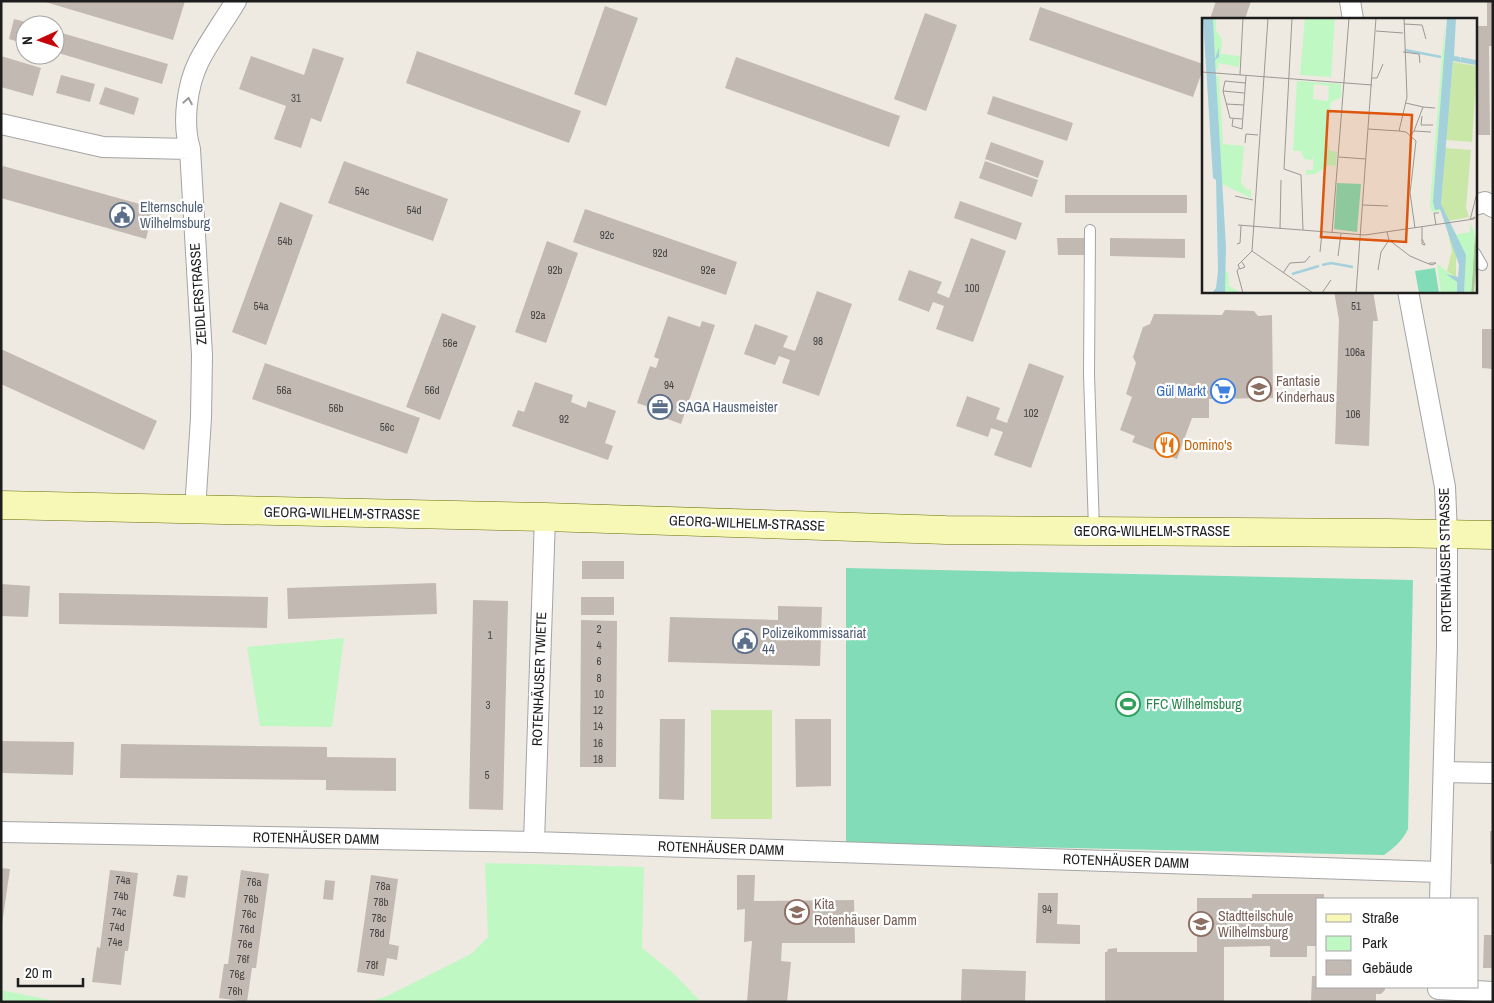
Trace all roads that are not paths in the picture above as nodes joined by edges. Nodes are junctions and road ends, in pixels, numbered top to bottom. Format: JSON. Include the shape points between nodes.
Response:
{"nodes":[{"id":1,"x":236,"y":1,"type":"edge"},
{"id":2,"x":1350,"y":1,"type":"edge"},
{"id":3,"x":1353,"y":18,"type":"edge"},
{"id":4,"x":1,"y":124,"type":"edge"},
{"id":5,"x":190,"y":149,"type":"junction"},
{"id":6,"x":1090,"y":230,"type":"dead end"},
{"id":7,"x":1476,"y":255,"type":"edge"},
{"id":8,"x":1482,"y":265,"type":"dead end"},
{"id":9,"x":1408,"y":292,"type":"edge"},
{"id":10,"x":1,"y":505,"type":"edge"},
{"id":11,"x":195,"y":510,"type":"junction"},
{"id":12,"x":545,"y":517,"type":"junction"},
{"id":13,"x":1094,"y":530,"type":"junction"},
{"id":14,"x":1447,"y":534,"type":"junction"},
{"id":15,"x":1493,"y":535,"type":"edge"},
{"id":16,"x":1444,"y":772,"type":"junction"},
{"id":17,"x":1493,"y":773,"type":"edge"},
{"id":18,"x":1,"y":832,"type":"edge"},
{"id":19,"x":534,"y":842,"type":"junction"},
{"id":20,"x":1440,"y":872,"type":"junction"},
{"id":21,"x":1440,"y":898,"type":"edge"},
{"id":22,"x":1493,"y":992,"type":"edge"},
{"id":23,"x":1438,"y":993,"type":"edge"}],
"edges":[{"from":5,"to":1,"type":"street","name":"ZEIDLERSTRASSE","one_way":true,"via":[[186,136],[186,102],[198,62]]},
{"from":2,"to":3,"type":"street"},
{"from":4,"to":5,"type":"street","via":[[104,147]]},
{"from":5,"to":11,"type":"street","name":"ZEIDLERSTRASSE","via":[[202,355]]},
{"from":6,"to":13,"type":"lane","via":[[1089,375]]},
{"from":7,"to":8,"type":"lane"},
{"from":9,"to":14,"type":"street","name":"ROTENHÄUSER STRASSE","via":[[1445,487]]},
{"from":10,"to":11,"type":"street","name":"GEORG-WILHELM-STRASSE"},
{"from":11,"to":12,"type":"street","name":"GEORG-WILHELM-STRASSE"},
{"from":12,"to":13,"type":"street","name":"GEORG-WILHELM-STRASSE","via":[[946,530]]},
{"from":12,"to":19,"type":"street","name":"ROTENHÄUSER TWIETE"},
{"from":13,"to":14,"type":"street","name":"GEORG-WILHELM-STRASSE"},
{"from":14,"to":15,"type":"street","name":"GEORG-WILHELM-STRASSE"},
{"from":14,"to":16,"type":"street","name":"ROTENHÄUSER STRASSE"},
{"from":16,"to":17,"type":"street"},
{"from":16,"to":20,"type":"street","name":"ROTENHÄUSER STRASSE"},
{"from":18,"to":19,"type":"street","name":"ROTENHÄUSER DAMM"},
{"from":19,"to":20,"type":"street","name":"ROTENHÄUSER DAMM"},
{"from":20,"to":21,"type":"street","name":"ROTENHÄUSER STRASSE"},
{"from":22,"to":23,"type":"street"}]}
